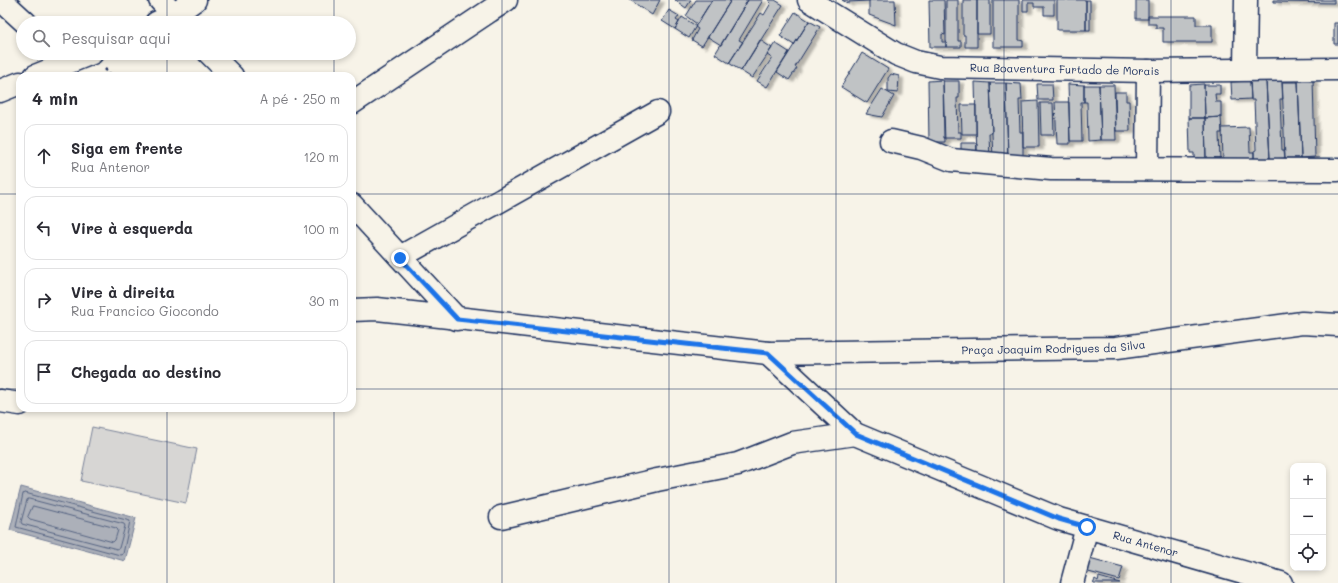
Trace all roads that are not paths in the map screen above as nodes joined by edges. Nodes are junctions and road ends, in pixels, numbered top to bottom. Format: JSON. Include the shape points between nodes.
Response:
{"nodes":[{"id":1,"x":1,"y":0,"type":"edge"},
{"id":2,"x":195,"y":0,"type":"edge"},
{"id":3,"x":506,"y":0,"type":"edge"},
{"id":4,"x":809,"y":0,"type":"edge"},
{"id":5,"x":1246,"y":0,"type":"edge"},
{"id":6,"x":168,"y":15,"type":"edge"},
{"id":7,"x":18,"y":16,"type":"edge"},
{"id":8,"x":59,"y":60,"type":"edge"},
{"id":9,"x":216,"y":60,"type":"edge"},
{"id":10,"x":1245,"y":68,"type":"junction"},
{"id":11,"x":1338,"y":69,"type":"edge"},
{"id":12,"x":1148,"y":71,"type":"junction"},
{"id":13,"x":41,"y":72,"type":"edge"},
{"id":14,"x":228,"y":72,"type":"edge"},
{"id":15,"x":16,"y":84,"type":"edge"},
{"id":16,"x":0,"y":91,"type":"edge"},
{"id":17,"x":356,"y":100,"type":"edge"},
{"id":18,"x":658,"y":112,"type":"dead end"},
{"id":19,"x":891,"y":140,"type":"dead end"},
{"id":20,"x":1147,"y":169,"type":"junction"},
{"id":21,"x":1338,"y":170,"type":"edge"},
{"id":22,"x":356,"y":209,"type":"edge"},
{"id":23,"x":400,"y":258,"type":"junction"},
{"id":24,"x":356,"y":310,"type":"edge"},
{"id":25,"x":457,"y":319,"type":"junction"},
{"id":26,"x":1338,"y":325,"type":"edge"},
{"id":27,"x":768,"y":353,"type":"junction"},
{"id":28,"x":0,"y":401,"type":"edge"},
{"id":29,"x":16,"y":403,"type":"edge"},
{"id":30,"x":856,"y":434,"type":"junction"},
{"id":31,"x":501,"y":517,"type":"dead end"},
{"id":32,"x":1087,"y":527,"type":"junction"},
{"id":33,"x":1072,"y":583,"type":"edge"},
{"id":34,"x":1281,"y":583,"type":"edge"}],
"edges":[{"from":1,"to":7,"type":"street"},
{"from":2,"to":6,"type":"street"},
{"from":3,"to":17,"type":"street"},
{"from":4,"to":12,"type":"street","name":"Rua Boaventura Furtado de Morais","via":[[896,54],[916,62],[940,67]]},
{"from":5,"to":10,"type":"street"},
{"from":8,"to":13,"type":"street"},
{"from":9,"to":14,"type":"street"},
{"from":10,"to":11,"type":"street","name":"Rua Boaventura Furtado de Morais"},
{"from":10,"to":12,"type":"street","name":"Rua Boaventura Furtado de Morais"},
{"from":12,"to":20,"type":"street"},
{"from":15,"to":16,"type":"street"},
{"from":18,"to":23,"type":"street"},
{"from":19,"to":20,"type":"street","via":[[951,160],[1051,169]]},
{"from":20,"to":21,"type":"street"},
{"from":22,"to":23,"type":"street"},
{"from":23,"to":25,"type":"street"},
{"from":24,"to":25,"type":"street","name":"Praça Joaquim Rodrigues da Silva","via":[[377,309]]},
{"from":25,"to":27,"type":"street","name":"Praça Joaquim Rodrigues da Silva"},
{"from":26,"to":27,"type":"street","name":"Praça Joaquim Rodrigues da Silva","via":[[1302,323],[1116,348]]},
{"from":27,"to":30,"type":"street","name":"Rua Antenor"},
{"from":28,"to":29,"type":"street"},
{"from":30,"to":31,"type":"street","via":[[792,443],[738,464]]},
{"from":30,"to":32,"type":"street","name":"Rua Antenor","via":[[1059,519]]},
{"from":32,"to":33,"type":"street"},
{"from":32,"to":34,"type":"street","name":"Rua Antenor"}]}
